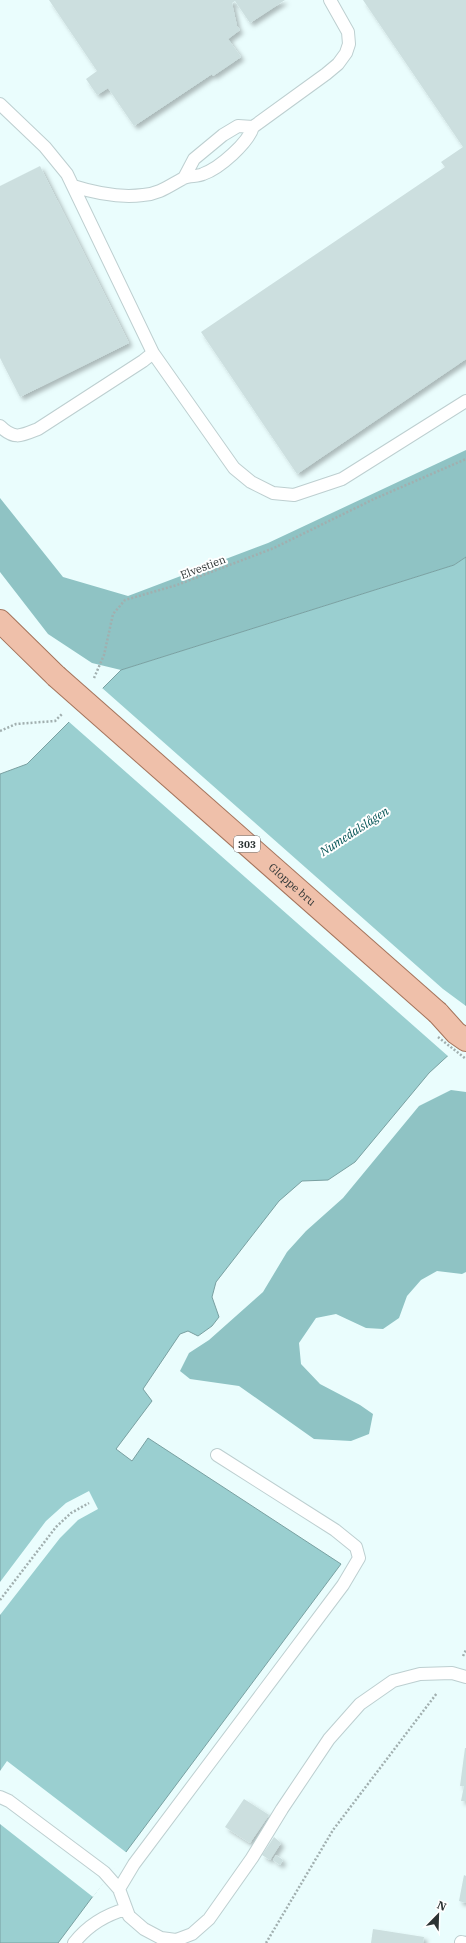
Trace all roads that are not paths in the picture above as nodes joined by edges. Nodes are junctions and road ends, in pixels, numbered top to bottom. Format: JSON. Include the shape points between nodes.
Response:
{"nodes":[{"id":1,"x":330,"y":0,"type":"edge"},
{"id":2,"x":0,"y":104,"type":"edge"},
{"id":3,"x":253,"y":127,"type":"junction"},
{"id":4,"x":184,"y":178,"type":"junction"},
{"id":5,"x":73,"y":186,"type":"junction"},
{"id":6,"x":153,"y":353,"type":"junction"},
{"id":7,"x":466,"y":401,"type":"edge"},
{"id":8,"x":0,"y":426,"type":"edge"},
{"id":9,"x":0,"y":621,"type":"edge"},
{"id":10,"x":438,"y":1012,"type":"junction"},
{"id":11,"x":466,"y":1023,"type":"edge"},
{"id":12,"x":466,"y":1040,"type":"edge"},
{"id":13,"x":218,"y":1455,"type":"dead end"},
{"id":14,"x":466,"y":1677,"type":"edge"},
{"id":15,"x":0,"y":1797,"type":"edge"},
{"id":16,"x":119,"y":1889,"type":"junction"},
{"id":17,"x":126,"y":1909,"type":"junction"},
{"id":18,"x":189,"y":1938,"type":"edge"},
{"id":19,"x":74,"y":1943,"type":"edge"}],
"edges":[{"from":1,"to":3,"type":"lane","via":[[348,32],[349,44],[346,53],[326,74]]},
{"from":2,"to":5,"type":"lane","via":[[45,147],[67,174]]},
{"from":3,"to":4,"type":"lane","via":[[242,146],[210,171]]},
{"from":3,"to":4,"type":"lane","via":[[238,126],[223,135],[194,159]]},
{"from":4,"to":5,"type":"lane","via":[[165,190],[143,195],[91,192]]},
{"from":5,"to":6,"type":"lane"},
{"from":6,"to":7,"type":"lane","via":[[234,468],[251,482],[273,492],[294,495],[342,479]]},
{"from":6,"to":8,"type":"lane","via":[[38,429],[14,436]]},
{"from":9,"to":10,"type":"main road","name":"Gloppe bru","number":"303","bridge":true,"via":[[56,676]]},
{"from":10,"to":11,"type":"main road","name":"Gloppe bru","number":"303"},
{"from":10,"to":12,"type":"main road","name":"Gloppe bru","number":"303","via":[[456,1033]]},
{"from":13,"to":16,"type":"lane","via":[[335,1530],[356,1547],[359,1558],[343,1586],[134,1864]]},
{"from":14,"to":18,"type":"lane","via":[[452,1673],[420,1674],[394,1681],[360,1704],[329,1739],[209,1919]]},
{"from":15,"to":16,"type":"lane","via":[[9,1801],[104,1872]]},
{"from":16,"to":17,"type":"lane"},
{"from":17,"to":18,"type":"lane","via":[[129,1916],[144,1929],[161,1938]]},
{"from":17,"to":19,"type":"lane","via":[[107,1915],[92,1925]]}]}
